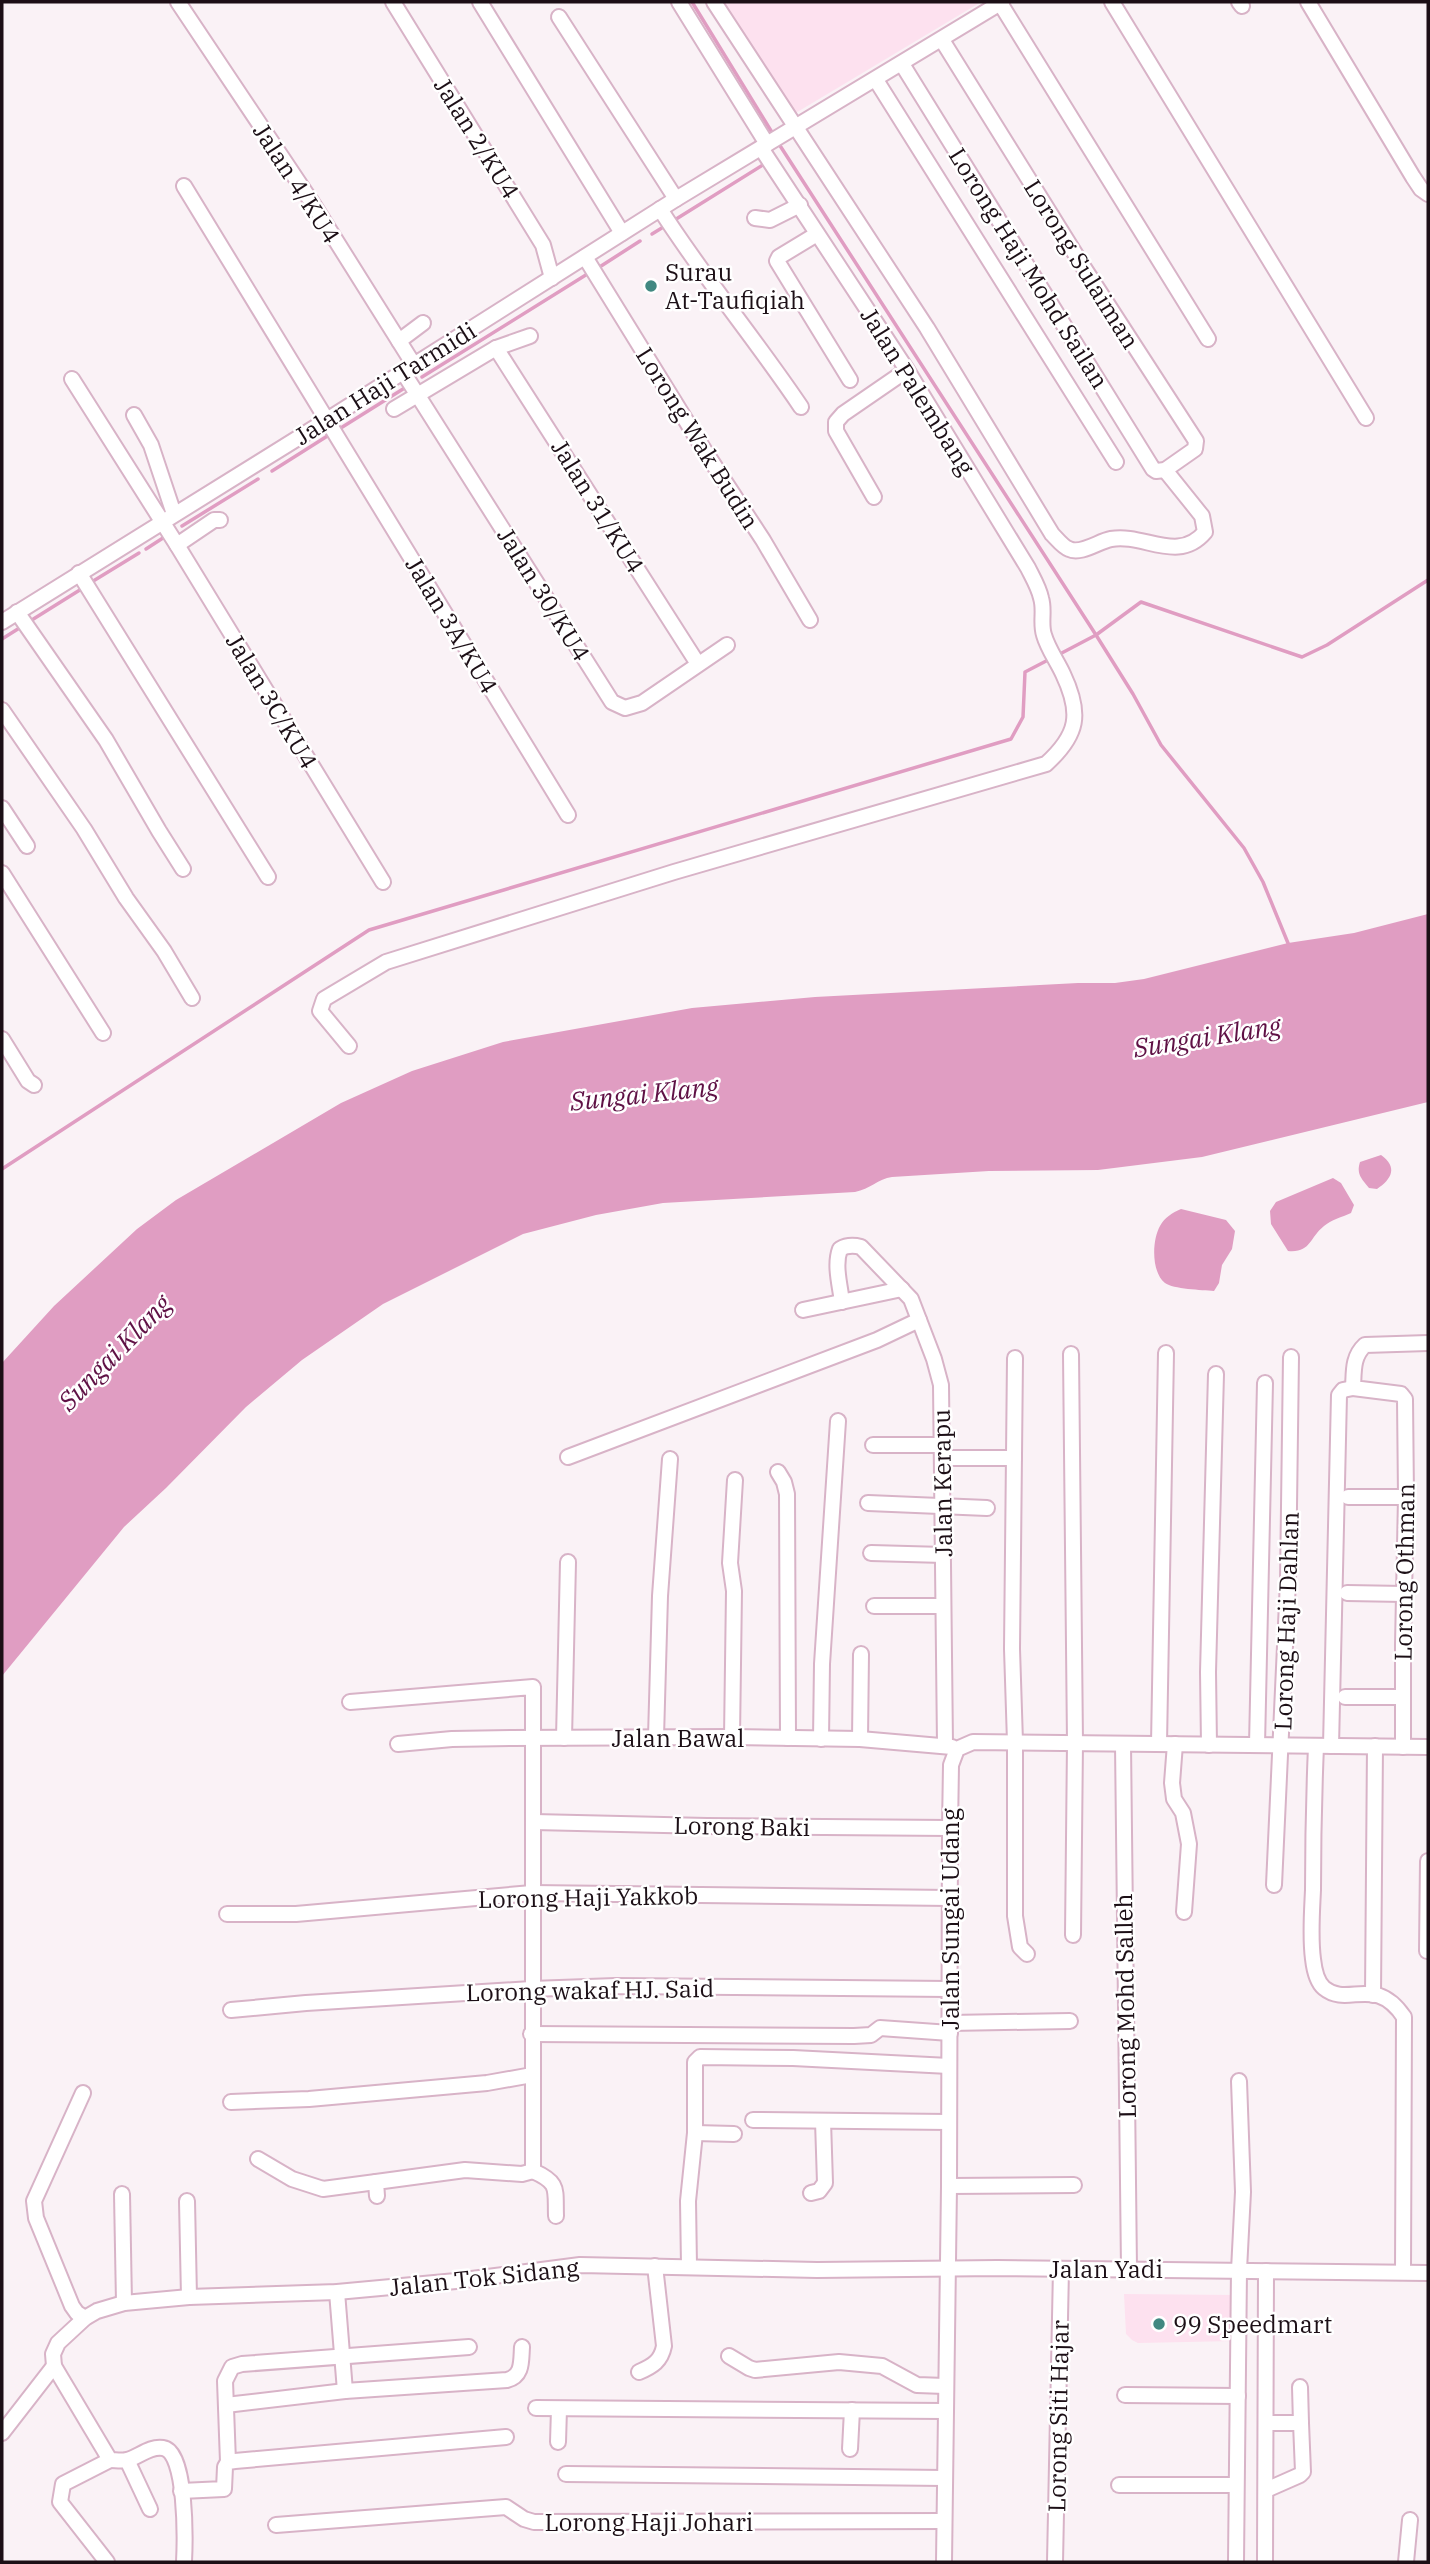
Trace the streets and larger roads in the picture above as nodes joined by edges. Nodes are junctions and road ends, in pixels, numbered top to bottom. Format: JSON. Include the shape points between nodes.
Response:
{"nodes":[{"id":1,"x":178,"y":2,"type":"edge"},
{"id":2,"x":393,"y":2,"type":"edge"},
{"id":3,"x":480,"y":2,"type":"edge"},
{"id":4,"x":679,"y":2,"type":"edge"},
{"id":5,"x":714,"y":2,"type":"edge"},
{"id":6,"x":1001,"y":2,"type":"edge"},
{"id":7,"x":1112,"y":2,"type":"edge"},
{"id":8,"x":1307,"y":2,"type":"edge"},
{"id":9,"x":559,"y":17,"type":"dead end"},
{"id":10,"x":942,"y":40,"type":"junction"},
{"id":11,"x":902,"y":64,"type":"junction"},
{"id":12,"x":876,"y":80,"type":"junction"},
{"id":13,"x":794,"y":128,"type":"junction"},
{"id":14,"x":767,"y":144,"type":"junction"},
{"id":15,"x":184,"y":186,"type":"dead end"},
{"id":16,"x":1428,"y":194,"type":"edge"},
{"id":17,"x":676,"y":199,"type":"junction"},
{"id":18,"x":800,"y":205,"type":"junction"},
{"id":19,"x":660,"y":209,"type":"junction"},
{"id":20,"x":755,"y":218,"type":"dead end"},
{"id":21,"x":622,"y":233,"type":"junction"},
{"id":22,"x":817,"y":234,"type":"junction"},
{"id":23,"x":585,"y":257,"type":"junction"},
{"id":24,"x":552,"y":278,"type":"junction"},
{"id":25,"x":423,"y":323,"type":"dead end"},
{"id":26,"x":530,"y":336,"type":"dead end"},
{"id":27,"x":1209,"y":339,"type":"dead end"},
{"id":28,"x":399,"y":341,"type":"junction"},
{"id":29,"x":496,"y":348,"type":"junction"},
{"id":30,"x":409,"y":368,"type":"junction"},
{"id":31,"x":907,"y":370,"type":"junction"},
{"id":32,"x":72,"y":379,"type":"dead end"},
{"id":33,"x":850,"y":380,"type":"dead end"},
{"id":34,"x":419,"y":394,"type":"junction"},
{"id":35,"x":801,"y":407,"type":"dead end"},
{"id":36,"x":394,"y":409,"type":"dead end"},
{"id":37,"x":134,"y":415,"type":"dead end"},
{"id":38,"x":1366,"y":418,"type":"dead end"},
{"id":39,"x":332,"y":428,"type":"junction"},
{"id":40,"x":1116,"y":462,"type":"dead end"},
{"id":41,"x":1160,"y":470,"type":"junction"},
{"id":42,"x":874,"y":497,"type":"dead end"},
{"id":43,"x":167,"y":518,"type":"junction"},
{"id":44,"x":220,"y":520,"type":"dead end"},
{"id":45,"x":177,"y":545,"type":"junction"},
{"id":46,"x":79,"y":573,"type":"junction"},
{"id":47,"x":20,"y":616,"type":"junction"},
{"id":48,"x":810,"y":621,"type":"dead end"},
{"id":49,"x":2,"y":622,"type":"edge"},
{"id":50,"x":727,"y":645,"type":"dead end"},
{"id":51,"x":698,"y":664,"type":"junction"},
{"id":52,"x":2,"y":710,"type":"edge"},
{"id":53,"x":2,"y":808,"type":"edge"},
{"id":54,"x":568,"y":815,"type":"dead end"},
{"id":55,"x":27,"y":846,"type":"dead end"},
{"id":56,"x":183,"y":869,"type":"dead end"},
{"id":57,"x":2,"y":873,"type":"edge"},
{"id":58,"x":268,"y":877,"type":"dead end"},
{"id":59,"x":383,"y":882,"type":"dead end"},
{"id":60,"x":192,"y":998,"type":"dead end"},
{"id":61,"x":103,"y":1033,"type":"dead end"},
{"id":62,"x":2,"y":1039,"type":"edge"},
{"id":63,"x":349,"y":1046,"type":"dead end"},
{"id":64,"x":34,"y":1085,"type":"dead end"},
{"id":65,"x":902,"y":1289,"type":"junction"},
{"id":66,"x":842,"y":1302,"type":"junction"},
{"id":67,"x":803,"y":1310,"type":"dead end"},
{"id":68,"x":921,"y":1325,"type":"junction"},
{"id":69,"x":1428,"y":1343,"type":"edge"},
{"id":70,"x":1166,"y":1353,"type":"dead end"},
{"id":71,"x":1071,"y":1354,"type":"dead end"},
{"id":72,"x":1291,"y":1357,"type":"dead end"},
{"id":73,"x":1015,"y":1358,"type":"dead end"},
{"id":74,"x":1216,"y":1374,"type":"dead end"},
{"id":75,"x":1265,"y":1383,"type":"dead end"},
{"id":76,"x":1353,"y":1388,"type":"junction"},
{"id":77,"x":838,"y":1421,"type":"dead end"},
{"id":78,"x":873,"y":1445,"type":"dead end"},
{"id":79,"x":943,"y":1452,"type":"junction"},
{"id":80,"x":568,"y":1457,"type":"dead end"},
{"id":81,"x":1013,"y":1458,"type":"junction"},
{"id":82,"x":670,"y":1459,"type":"dead end"},
{"id":83,"x":778,"y":1472,"type":"dead end"},
{"id":84,"x":735,"y":1480,"type":"dead end"},
{"id":85,"x":1348,"y":1497,"type":"dead end"},
{"id":86,"x":1406,"y":1497,"type":"junction"},
{"id":87,"x":868,"y":1503,"type":"dead end"},
{"id":88,"x":943,"y":1506,"type":"junction"},
{"id":89,"x":987,"y":1508,"type":"dead end"},
{"id":90,"x":870,"y":1553,"type":"dead end"},
{"id":91,"x":944,"y":1555,"type":"junction"},
{"id":92,"x":568,"y":1562,"type":"dead end"},
{"id":93,"x":1347,"y":1593,"type":"dead end"},
{"id":94,"x":1404,"y":1594,"type":"junction"},
{"id":95,"x":874,"y":1606,"type":"dead end"},
{"id":96,"x":943,"y":1606,"type":"junction"},
{"id":97,"x":861,"y":1654,"type":"dead end"},
{"id":98,"x":1345,"y":1697,"type":"dead end"},
{"id":99,"x":1403,"y":1697,"type":"junction"},
{"id":100,"x":350,"y":1702,"type":"dead end"},
{"id":101,"x":656,"y":1737,"type":"junction"},
{"id":102,"x":733,"y":1737,"type":"junction"},
{"id":103,"x":564,"y":1738,"type":"junction"},
{"id":104,"x":788,"y":1738,"type":"junction"},
{"id":105,"x":534,"y":1739,"type":"junction"},
{"id":106,"x":821,"y":1739,"type":"junction"},
{"id":107,"x":860,"y":1739,"type":"junction"},
{"id":108,"x":1015,"y":1742,"type":"junction"},
{"id":109,"x":1075,"y":1743,"type":"junction"},
{"id":110,"x":398,"y":1744,"type":"dead end"},
{"id":111,"x":1123,"y":1744,"type":"junction"},
{"id":112,"x":1159,"y":1744,"type":"junction"},
{"id":113,"x":1175,"y":1744,"type":"junction"},
{"id":114,"x":1209,"y":1745,"type":"junction"},
{"id":115,"x":1257,"y":1745,"type":"junction"},
{"id":116,"x":1282,"y":1745,"type":"junction"},
{"id":117,"x":1316,"y":1746,"type":"junction"},
{"id":118,"x":1331,"y":1746,"type":"junction"},
{"id":119,"x":1375,"y":1746,"type":"junction"},
{"id":120,"x":951,"y":1747,"type":"junction"},
{"id":121,"x":1403,"y":1747,"type":"junction"},
{"id":122,"x":1428,"y":1747,"type":"edge"},
{"id":123,"x":534,"y":1822,"type":"junction"},
{"id":124,"x":950,"y":1828,"type":"junction"},
{"id":125,"x":1428,"y":1861,"type":"edge"},
{"id":126,"x":1274,"y":1885,"type":"dead end"},
{"id":127,"x":532,"y":1893,"type":"junction"},
{"id":128,"x":950,"y":1898,"type":"junction"},
{"id":129,"x":1184,"y":1912,"type":"dead end"},
{"id":130,"x":227,"y":1914,"type":"dead end"},
{"id":131,"x":1073,"y":1935,"type":"dead end"},
{"id":132,"x":1427,"y":1951,"type":"edge"},
{"id":133,"x":1027,"y":1954,"type":"dead end"},
{"id":134,"x":531,"y":1989,"type":"junction"},
{"id":135,"x":949,"y":1989,"type":"junction"},
{"id":136,"x":1373,"y":1995,"type":"junction"},
{"id":137,"x":231,"y":2010,"type":"dead end"},
{"id":138,"x":1070,"y":2021,"type":"dead end"},
{"id":139,"x":950,"y":2028,"type":"junction"},
{"id":140,"x":531,"y":2034,"type":"junction"},
{"id":141,"x":712,"y":2036,"type":"junction"},
{"id":142,"x":704,"y":2057,"type":"junction"},
{"id":143,"x":949,"y":2066,"type":"junction"},
{"id":144,"x":532,"y":2075,"type":"junction"},
{"id":145,"x":1239,"y":2081,"type":"dead end"},
{"id":146,"x":83,"y":2093,"type":"dead end"},
{"id":147,"x":231,"y":2102,"type":"dead end"},
{"id":148,"x":753,"y":2120,"type":"dead end"},
{"id":149,"x":823,"y":2121,"type":"junction"},
{"id":150,"x":949,"y":2122,"type":"junction"},
{"id":151,"x":695,"y":2133,"type":"junction"},
{"id":152,"x":734,"y":2134,"type":"dead end"},
{"id":153,"x":258,"y":2159,"type":"dead end"},
{"id":154,"x":533,"y":2171,"type":"junction"},
{"id":155,"x":1074,"y":2185,"type":"dead end"},
{"id":156,"x":949,"y":2186,"type":"junction"},
{"id":157,"x":811,"y":2193,"type":"dead end"},
{"id":158,"x":122,"y":2194,"type":"dead end"},
{"id":159,"x":187,"y":2201,"type":"dead end"},
{"id":160,"x":555,"y":2217,"type":"dead end"},
{"id":161,"x":656,"y":2266,"type":"junction"},
{"id":162,"x":689,"y":2266,"type":"junction"},
{"id":163,"x":947,"y":2269,"type":"junction"},
{"id":164,"x":1061,"y":2269,"type":"junction"},
{"id":165,"x":1129,"y":2269,"type":"junction"},
{"id":166,"x":1239,"y":2270,"type":"junction"},
{"id":167,"x":1266,"y":2271,"type":"junction"},
{"id":168,"x":1403,"y":2272,"type":"junction"},
{"id":169,"x":1428,"y":2273,"type":"edge"},
{"id":170,"x":337,"y":2292,"type":"junction"},
{"id":171,"x":189,"y":2297,"type":"junction"},
{"id":172,"x":124,"y":2303,"type":"junction"},
{"id":173,"x":85,"y":2318,"type":"junction"},
{"id":174,"x":469,"y":2347,"type":"dead end"},
{"id":175,"x":522,"y":2347,"type":"dead end"},
{"id":176,"x":729,"y":2356,"type":"dead end"},
{"id":177,"x":341,"y":2357,"type":"junction"},
{"id":178,"x":54,"y":2366,"type":"junction"},
{"id":179,"x":639,"y":2372,"type":"dead end"},
{"id":180,"x":945,"y":2386,"type":"junction"},
{"id":181,"x":1300,"y":2387,"type":"dead end"},
{"id":182,"x":345,"y":2391,"type":"junction"},
{"id":183,"x":1125,"y":2395,"type":"dead end"},
{"id":184,"x":1238,"y":2396,"type":"junction"},
{"id":185,"x":226,"y":2405,"type":"junction"},
{"id":186,"x":536,"y":2408,"type":"dead end"},
{"id":187,"x":559,"y":2409,"type":"junction"},
{"id":188,"x":852,"y":2410,"type":"junction"},
{"id":189,"x":945,"y":2411,"type":"junction"},
{"id":190,"x":1266,"y":2423,"type":"junction"},
{"id":191,"x":1301,"y":2423,"type":"junction"},
{"id":192,"x":2,"y":2433,"type":"edge"},
{"id":193,"x":506,"y":2437,"type":"dead end"},
{"id":194,"x":558,"y":2442,"type":"dead end"},
{"id":195,"x":850,"y":2449,"type":"dead end"},
{"id":196,"x":110,"y":2460,"type":"junction"},
{"id":197,"x":127,"y":2460,"type":"junction"},
{"id":198,"x":228,"y":2462,"type":"junction"},
{"id":199,"x":566,"y":2474,"type":"dead end"},
{"id":200,"x":945,"y":2478,"type":"junction"},
{"id":201,"x":1119,"y":2485,"type":"dead end"},
{"id":202,"x":1236,"y":2486,"type":"junction"},
{"id":203,"x":1266,"y":2490,"type":"junction"},
{"id":204,"x":181,"y":2491,"type":"junction"},
{"id":205,"x":150,"y":2509,"type":"dead end"},
{"id":206,"x":1410,"y":2520,"type":"dead end"},
{"id":207,"x":944,"y":2521,"type":"junction"},
{"id":208,"x":276,"y":2525,"type":"dead end"},
{"id":209,"x":107,"y":2562,"type":"edge"},
{"id":210,"x":184,"y":2562,"type":"edge"},
{"id":211,"x":944,"y":2562,"type":"edge"},
{"id":212,"x":1055,"y":2562,"type":"edge"},
{"id":213,"x":1236,"y":2562,"type":"edge"},
{"id":214,"x":1265,"y":2562,"type":"edge"},
{"id":215,"x":1406,"y":2562,"type":"edge"}],
"edges":[{"from":1,"to":28,"type":"street","name":"Jalan 4/KU4"},
{"from":2,"to":24,"type":"street","name":"Jalan 2/KU4","via":[[543,245]]},
{"from":3,"to":21,"type":"street"},
{"from":4,"to":14,"type":"street","name":"Jalan Palembang"},
{"from":5,"to":13,"type":"street"},
{"from":6,"to":10,"type":"street","name":"Jalan Haji Tarmidi"},
{"from":6,"to":27,"type":"street"},
{"from":7,"to":38,"type":"street"},
{"from":8,"to":16,"type":"street","via":[[1413,177]]},
{"from":9,"to":17,"type":"street"},
{"from":10,"to":11,"type":"street","name":"Jalan Haji Tarmidi"},
{"from":10,"to":41,"type":"street","name":"Lorong Sulaiman","via":[[1196,441],[1195,449]]},
{"from":11,"to":12,"type":"street","name":"Jalan Haji Tarmidi"},
{"from":11,"to":41,"type":"street","name":"Lorong Haji Mohd Sailan"},
{"from":12,"to":13,"type":"street","name":"Jalan Haji Tarmidi"},
{"from":12,"to":40,"type":"street"},
{"from":13,"to":14,"type":"street","name":"Jalan Haji Tarmidi"},
{"from":13,"to":41,"type":"street","name":"Lorong Haji Mohd Sailan","via":[[927,328],[1052,534],[1067,549],[1077,551],[1121,538],[1174,548],[1196,542],[1205,532],[1202,516]]},
{"from":14,"to":17,"type":"street","name":"Jalan Haji Tarmidi"},
{"from":14,"to":18,"type":"street","name":"Jalan Palembang"},
{"from":15,"to":39,"type":"street","name":"Jalan 3A/KU4"},
{"from":17,"to":19,"type":"street","name":"Jalan Haji Tarmidi"},
{"from":18,"to":20,"type":"street","via":[[770,220]]},
{"from":18,"to":22,"type":"street","name":"Jalan Palembang"},
{"from":19,"to":21,"type":"street","name":"Jalan Haji Tarmidi"},
{"from":19,"to":35,"type":"street"},
{"from":21,"to":23,"type":"street","name":"Jalan Haji Tarmidi"},
{"from":22,"to":31,"type":"street","name":"Jalan Palembang"},
{"from":22,"to":33,"type":"street","via":[[776,261]]},
{"from":23,"to":24,"type":"street","name":"Jalan Haji Tarmidi"},
{"from":23,"to":48,"type":"street","name":"Lorong Wak Budin"},
{"from":24,"to":30,"type":"street","name":"Jalan Haji Tarmidi"},
{"from":25,"to":28,"type":"street"},
{"from":26,"to":29,"type":"street"},
{"from":28,"to":30,"type":"street","name":"Jalan 4/KU4"},
{"from":29,"to":34,"type":"street"},
{"from":29,"to":51,"type":"street","name":"Jalan 31/KU4"},
{"from":30,"to":34,"type":"street","name":"Jalan 30/KU4"},
{"from":30,"to":39,"type":"street","name":"Jalan Haji Tarmidi"},
{"from":31,"to":42,"type":"street","via":[[836,422],[836,431]]},
{"from":31,"to":63,"type":"street","name":"Jalan Palembang","via":[[1028,568],[1041,598],[1042,630],[1075,704],[1072,735],[1063,749],[1046,764],[386,962],[324,999],[320,1006]]},
{"from":32,"to":43,"type":"street"},
{"from":34,"to":36,"type":"street"},
{"from":34,"to":51,"type":"street","name":"Jalan 30/KU4","via":[[612,702],[634,707]]},
{"from":37,"to":43,"type":"street","via":[[151,445]]},
{"from":39,"to":43,"type":"street","name":"Jalan Haji Tarmidi"},
{"from":39,"to":54,"type":"street","name":"Jalan 3A/KU4"},
{"from":43,"to":45,"type":"street","name":"Jalan 3C/KU4"},
{"from":43,"to":46,"type":"street","name":"Jalan Haji Tarmidi"},
{"from":44,"to":45,"type":"street"},
{"from":45,"to":59,"type":"street","name":"Jalan 3C/KU4"},
{"from":46,"to":47,"type":"street","name":"Jalan Haji Tarmidi"},
{"from":46,"to":58,"type":"street"},
{"from":47,"to":49,"type":"street","name":"Jalan Haji Tarmidi"},
{"from":47,"to":56,"type":"street","via":[[106,740]]},
{"from":50,"to":51,"type":"street","name":"Jalan 30/KU4"},
{"from":52,"to":60,"type":"street"},
{"from":53,"to":55,"type":"street"},
{"from":57,"to":61,"type":"street"},
{"from":62,"to":64,"type":"street"},
{"from":65,"to":66,"type":"street"},
{"from":65,"to":66,"type":"street","name":"Jalan Kerapu","via":[[860,1248],[847,1246],[840,1249],[837,1264]]},
{"from":65,"to":68,"type":"street","name":"Jalan Kerapu"},
{"from":66,"to":67,"type":"street"},
{"from":68,"to":79,"type":"street","name":"Jalan Kerapu","via":[[941,1385]]},
{"from":68,"to":80,"type":"street"},
{"from":69,"to":76,"type":"street","via":[[1364,1345],[1355,1360]]},
{"from":70,"to":112,"type":"street"},
{"from":71,"to":109,"type":"street"},
{"from":72,"to":116,"type":"street","name":"Lorong Haji Dahlan"},
{"from":73,"to":81,"type":"street"},
{"from":74,"to":114,"type":"street"},
{"from":75,"to":115,"type":"street"},
{"from":76,"to":86,"type":"street","name":"Lorong Othman","via":[[1404,1396]]},
{"from":76,"to":118,"type":"street","via":[[1339,1395]]},
{"from":77,"to":106,"type":"street"},
{"from":78,"to":79,"type":"street"},
{"from":79,"to":81,"type":"street"},
{"from":79,"to":88,"type":"street","name":"Jalan Kerapu"},
{"from":81,"to":108,"type":"street"},
{"from":82,"to":101,"type":"street"},
{"from":83,"to":104,"type":"street","via":[[787,1494]]},
{"from":84,"to":102,"type":"street","via":[[730,1563],[734,1591]]},
{"from":85,"to":86,"type":"street"},
{"from":86,"to":94,"type":"street","name":"Lorong Othman"},
{"from":87,"to":88,"type":"street"},
{"from":88,"to":89,"type":"street"},
{"from":88,"to":91,"type":"street","name":"Jalan Kerapu"},
{"from":90,"to":91,"type":"street"},
{"from":91,"to":96,"type":"street","name":"Jalan Kerapu"},
{"from":92,"to":103,"type":"street"},
{"from":93,"to":94,"type":"street"},
{"from":94,"to":99,"type":"street","name":"Lorong Othman"},
{"from":95,"to":96,"type":"street"},
{"from":96,"to":120,"type":"street","name":"Jalan Kerapu"},
{"from":97,"to":107,"type":"street"},
{"from":98,"to":99,"type":"street"},
{"from":99,"to":121,"type":"street","name":"Lorong Othman"},
{"from":100,"to":105,"type":"street","via":[[533,1686]]},
{"from":101,"to":102,"type":"street","name":"Jalan Bawal"},
{"from":101,"to":103,"type":"street","name":"Jalan Bawal"},
{"from":102,"to":104,"type":"street","name":"Jalan Bawal"},
{"from":103,"to":105,"type":"street","name":"Jalan Bawal"},
{"from":104,"to":106,"type":"street","name":"Jalan Bawal"},
{"from":105,"to":110,"type":"street","name":"Jalan Bawal"},
{"from":105,"to":123,"type":"street"},
{"from":106,"to":107,"type":"street","name":"Jalan Bawal"},
{"from":107,"to":120,"type":"street","name":"Jalan Bawal"},
{"from":108,"to":109,"type":"street"},
{"from":108,"to":120,"type":"street"},
{"from":108,"to":133,"type":"street","via":[[1014,1916],[1020,1947]]},
{"from":109,"to":111,"type":"street"},
{"from":109,"to":131,"type":"street"},
{"from":111,"to":112,"type":"street"},
{"from":111,"to":165,"type":"street","name":"Lorong Mohd Salleh"},
{"from":112,"to":113,"type":"street"},
{"from":113,"to":114,"type":"street"},
{"from":113,"to":129,"type":"street","via":[[1174,1799],[1183,1813],[1189,1844]]},
{"from":114,"to":115,"type":"street"},
{"from":115,"to":116,"type":"street"},
{"from":116,"to":117,"type":"street"},
{"from":116,"to":126,"type":"street","name":"Lorong Haji Dahlan"},
{"from":117,"to":118,"type":"street"},
{"from":117,"to":136,"type":"street","via":[[1312,1899],[1316,1974],[1331,1993]]},
{"from":118,"to":119,"type":"street"},
{"from":119,"to":121,"type":"street"},
{"from":119,"to":136,"type":"street"},
{"from":120,"to":124,"type":"street","name":"Jalan Sungai Udang"},
{"from":121,"to":122,"type":"street"},
{"from":123,"to":124,"type":"street","name":"Lorong Baki"},
{"from":123,"to":127,"type":"street"},
{"from":124,"to":128,"type":"street","name":"Jalan Sungai Udang"},
{"from":125,"to":132,"type":"street"},
{"from":127,"to":128,"type":"street","name":"Lorong Haji Yakkob"},
{"from":127,"to":130,"type":"street","name":"Lorong Haji Yakkob","via":[[296,1914]]},
{"from":127,"to":134,"type":"street"},
{"from":128,"to":135,"type":"street","name":"Jalan Sungai Udang"},
{"from":134,"to":135,"type":"street","name":"Lorong wakaf HJ. Said"},
{"from":134,"to":137,"type":"street","name":"Lorong wakaf HJ. Said"},
{"from":134,"to":140,"type":"street"},
{"from":135,"to":139,"type":"street","name":"Jalan Sungai Udang"},
{"from":136,"to":168,"type":"street","via":[[1395,2003],[1404,2017]]},
{"from":138,"to":139,"type":"street"},
{"from":139,"to":141,"type":"street","via":[[880,2028],[862,2036]]},
{"from":139,"to":143,"type":"street","name":"Jalan Sungai Udang"},
{"from":140,"to":141,"type":"street"},
{"from":140,"to":144,"type":"street"},
{"from":141,"to":142,"type":"street"},
{"from":142,"to":143,"type":"street"},
{"from":142,"to":151,"type":"street","via":[[695,2062]]},
{"from":143,"to":150,"type":"street","name":"Jalan Sungai Udang"},
{"from":144,"to":147,"type":"street","via":[[309,2099]]},
{"from":144,"to":154,"type":"street"},
{"from":145,"to":166,"type":"street","via":[[1243,2192]]},
{"from":146,"to":173,"type":"street","via":[[34,2201],[36,2218],[72,2305]]},
{"from":148,"to":149,"type":"street"},
{"from":149,"to":150,"type":"street"},
{"from":149,"to":157,"type":"street","via":[[825,2183]]},
{"from":150,"to":156,"type":"street","name":"Jalan Sungai Udang"},
{"from":151,"to":152,"type":"street"},
{"from":151,"to":162,"type":"street","via":[[688,2201]]},
{"from":153,"to":154,"type":"street","via":[[292,2179],[323,2189],[376,2189],[465,2171]]},
{"from":154,"to":160,"type":"street","via":[[549,2178],[554,2186]]},
{"from":155,"to":156,"type":"street"},
{"from":156,"to":163,"type":"street","name":"Jalan Sungai Udang"},
{"from":158,"to":172,"type":"street"},
{"from":159,"to":171,"type":"street"},
{"from":161,"to":162,"type":"street","name":"Jalan Tok Sidang"},
{"from":161,"to":170,"type":"street","name":"Jalan Tok Sidang","via":[[580,2265]]},
{"from":161,"to":179,"type":"street","via":[[664,2346],[662,2357]]},
{"from":162,"to":163,"type":"street","name":"Jalan Tok Sidang"},
{"from":163,"to":164,"type":"street","name":"Jalan Yadi"},
{"from":163,"to":180,"type":"street","name":"Jalan Sungai Udang"},
{"from":164,"to":165,"type":"street","name":"Jalan Yadi"},
{"from":164,"to":212,"type":"street","name":"Lorong Siti Hajar"},
{"from":165,"to":166,"type":"street","name":"Jalan Yadi"},
{"from":166,"to":167,"type":"street","name":"Jalan Yadi"},
{"from":166,"to":184,"type":"street"},
{"from":167,"to":168,"type":"street","name":"Jalan Yadi"},
{"from":167,"to":190,"type":"street"},
{"from":168,"to":169,"type":"street","name":"Jalan Yadi"},
{"from":170,"to":171,"type":"street","name":"Jalan Tok Sidang"},
{"from":170,"to":177,"type":"street"},
{"from":171,"to":172,"type":"street","name":"Jalan Tok Sidang"},
{"from":172,"to":173,"type":"street","name":"Jalan Tok Sidang"},
{"from":173,"to":178,"type":"street","name":"Jalan Tok Sidang","via":[[58,2343]]},
{"from":174,"to":177,"type":"street"},
{"from":175,"to":182,"type":"street","via":[[520,2371],[512,2379]]},
{"from":176,"to":180,"type":"street","via":[[755,2370],[839,2362],[882,2366],[917,2385]]},
{"from":177,"to":182,"type":"street"},
{"from":177,"to":185,"type":"street","via":[[232,2367],[225,2381]]},
{"from":178,"to":192,"type":"street","name":"Jalan Tok Sidang"},
{"from":178,"to":196,"type":"street"},
{"from":180,"to":189,"type":"street","name":"Jalan Sungai Udang"},
{"from":181,"to":191,"type":"street"},
{"from":182,"to":185,"type":"street"},
{"from":183,"to":184,"type":"street"},
{"from":184,"to":202,"type":"street"},
{"from":185,"to":198,"type":"street"},
{"from":186,"to":187,"type":"street"},
{"from":187,"to":188,"type":"street"},
{"from":187,"to":194,"type":"street"},
{"from":188,"to":189,"type":"street"},
{"from":188,"to":195,"type":"street"},
{"from":189,"to":200,"type":"street","name":"Jalan Sungai Udang"},
{"from":190,"to":191,"type":"street"},
{"from":190,"to":203,"type":"street"},
{"from":191,"to":203,"type":"street","via":[[1303,2472]]},
{"from":193,"to":198,"type":"street"},
{"from":196,"to":197,"type":"street"},
{"from":196,"to":209,"type":"street","via":[[63,2484],[60,2492],[61,2502]]},
{"from":197,"to":204,"type":"street","via":[[159,2447],[168,2449]]},
{"from":197,"to":205,"type":"street"},
{"from":198,"to":204,"type":"street","via":[[224,2489]]},
{"from":199,"to":200,"type":"street"},
{"from":200,"to":207,"type":"street","name":"Jalan Sungai Udang"},
{"from":201,"to":202,"type":"street"},
{"from":202,"to":213,"type":"street"},
{"from":203,"to":214,"type":"street"},
{"from":204,"to":210,"type":"street"},
{"from":206,"to":215,"type":"street"},
{"from":207,"to":208,"type":"street","name":"Lorong Haji Johari","via":[[534,2522],[506,2507]]},
{"from":207,"to":211,"type":"street","name":"Jalan Sungai Udang"}]}
